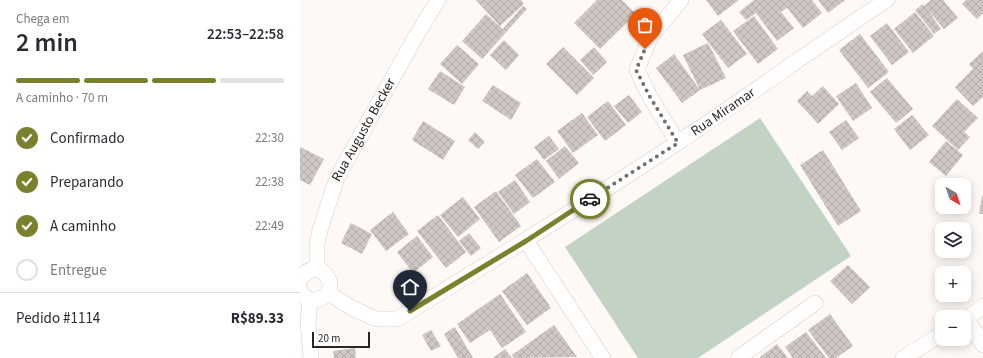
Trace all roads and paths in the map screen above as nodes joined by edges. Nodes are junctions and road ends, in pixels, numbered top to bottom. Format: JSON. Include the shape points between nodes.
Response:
{"nodes":[{"id":1,"x":438,"y":0,"type":"edge"},
{"id":2,"x":681,"y":0,"type":"edge"},
{"id":3,"x":887,"y":0,"type":"edge"},
{"id":4,"x":678,"y":143,"type":"junction"},
{"id":5,"x":526,"y":241,"type":"junction"},
{"id":6,"x":317,"y":269,"type":"junction"},
{"id":7,"x":300,"y":280,"type":"edge"},
{"id":8,"x":328,"y":292,"type":"junction"},
{"id":9,"x":305,"y":295,"type":"edge"},
{"id":10,"x":815,"y":303,"type":"dead end"},
{"id":11,"x":983,"y":306,"type":"edge"},
{"id":12,"x":971,"y":316,"type":"edge"},
{"id":13,"x":971,"y":327,"type":"edge"},
{"id":14,"x":935,"y":338,"type":"edge"},
{"id":15,"x":983,"y":345,"type":"edge"},
{"id":16,"x":311,"y":358,"type":"edge"},
{"id":17,"x":603,"y":358,"type":"edge"},
{"id":18,"x":738,"y":358,"type":"edge"},
{"id":19,"x":903,"y":358,"type":"edge"}],
"edges":[{"from":1,"to":6,"type":"street","name":"Rua Augusto Becker","via":[[337,178],[317,243]]},
{"from":2,"to":4,"type":"street","via":[[650,38],[636,70]]},
{"from":3,"to":4,"type":"street","name":"Rua Miramar"},
{"from":4,"to":5,"type":"street","name":"Rua Miramar"},
{"from":5,"to":8,"type":"street","name":"Rua Miramar","via":[[397,319],[376,319],[352,308]]},
{"from":5,"to":17,"type":"street"},
{"from":6,"to":7,"type":"street","via":[[304,273]]},
{"from":6,"to":8,"type":"street","via":[[324,272],[328,278]]},
{"from":8,"to":9,"type":"street","via":[[317,300]]},
{"from":9,"to":16,"type":"street"},
{"from":10,"to":18,"type":"street"},
{"from":11,"to":12,"type":"street"},
{"from":13,"to":15,"type":"street"},
{"from":14,"to":19,"type":"street"}]}
